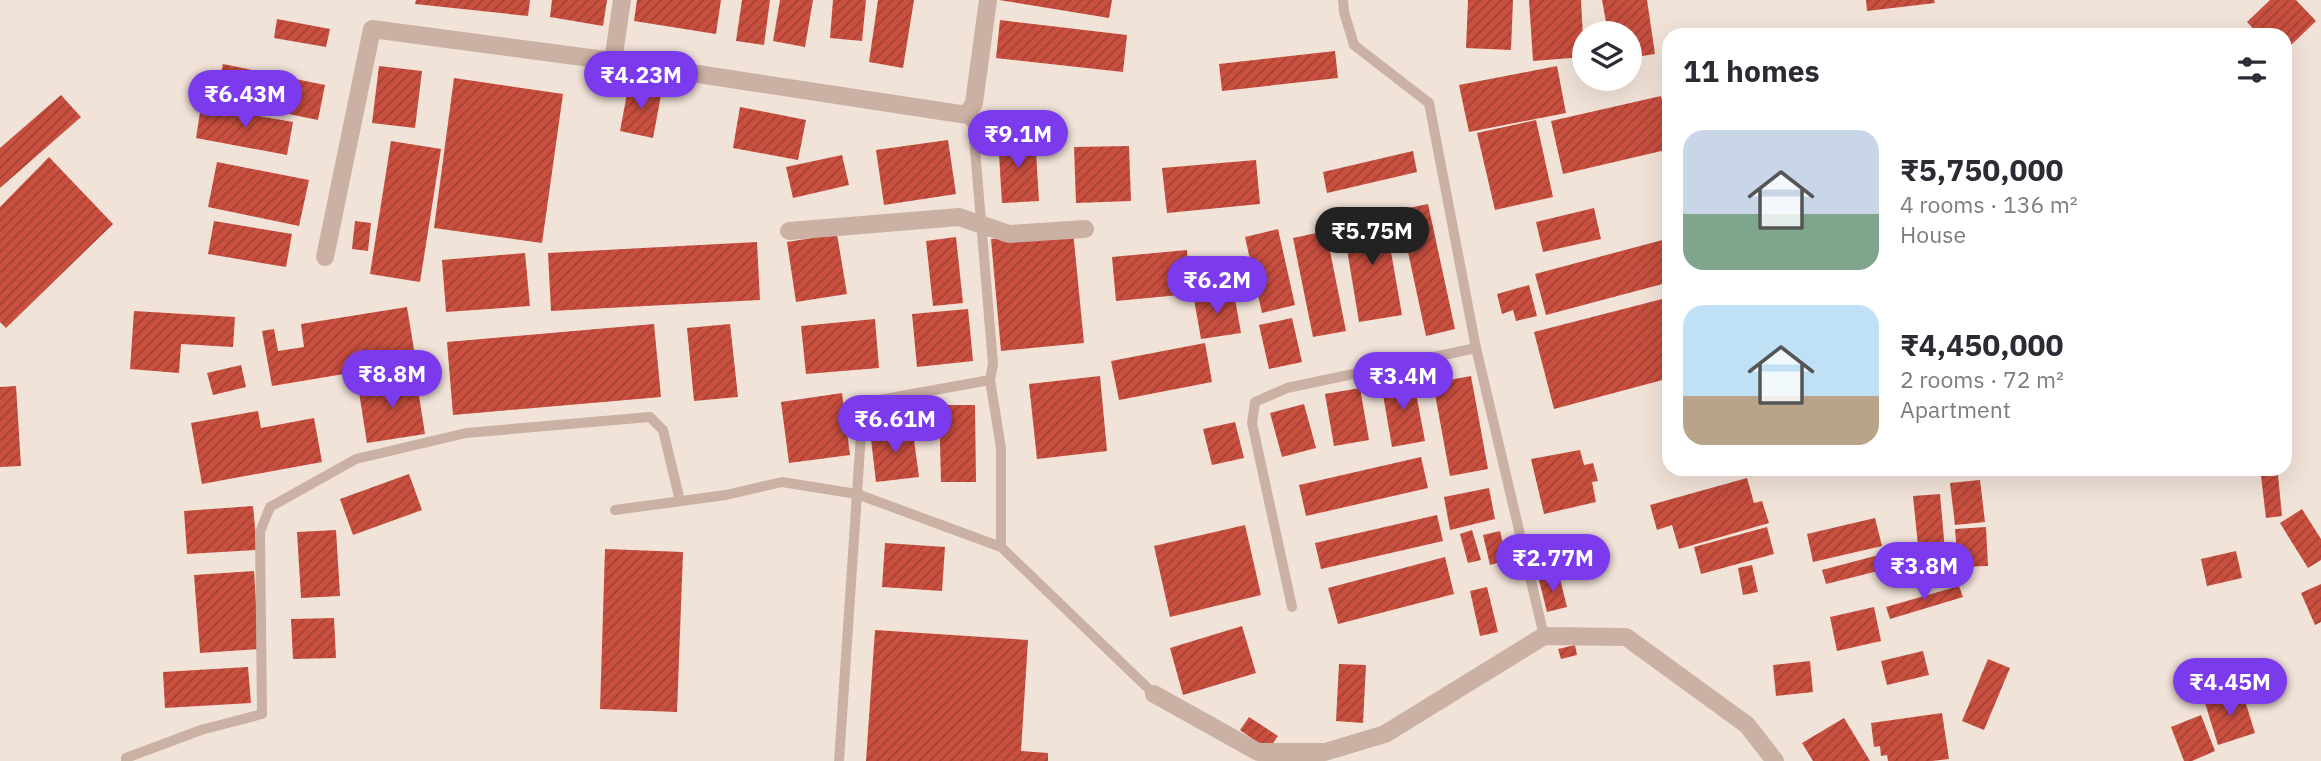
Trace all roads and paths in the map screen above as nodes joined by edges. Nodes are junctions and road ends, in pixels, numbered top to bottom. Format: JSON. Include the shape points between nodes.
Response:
{"nodes":[{"id":1,"x":622,"y":0,"type":"edge"},
{"id":2,"x":988,"y":0,"type":"edge"},
{"id":3,"x":1343,"y":0,"type":"edge"},
{"id":4,"x":613,"y":61,"type":"junction"},
{"id":5,"x":967,"y":115,"type":"junction"},
{"id":6,"x":982,"y":225,"type":"junction"},
{"id":7,"x":1085,"y":229,"type":"dead end"},
{"id":8,"x":789,"y":231,"type":"dead end"},
{"id":9,"x":325,"y":257,"type":"dead end"},
{"id":10,"x":1476,"y":348,"type":"junction"},
{"id":11,"x":990,"y":380,"type":"junction"},
{"id":12,"x":858,"y":494,"type":"junction"},
{"id":13,"x":680,"y":501,"type":"junction"},
{"id":14,"x":615,"y":510,"type":"dead end"},
{"id":15,"x":1001,"y":547,"type":"junction"},
{"id":16,"x":1292,"y":607,"type":"dead end"},
{"id":17,"x":1544,"y":636,"type":"junction"},
{"id":18,"x":1154,"y":694,"type":"joint"},
{"id":19,"x":126,"y":761,"type":"edge"},
{"id":20,"x":839,"y":761,"type":"edge"},
{"id":21,"x":1775,"y":761,"type":"edge"}],
"edges":[{"from":1,"to":4,"type":"street"},
{"from":2,"to":5,"type":"street","via":[[974,103]]},
{"from":3,"to":10,"type":"lane","via":[[1354,45],[1429,103]]},
{"from":4,"to":5,"type":"street"},
{"from":4,"to":9,"type":"street","via":[[372,29]]},
{"from":5,"to":6,"type":"lane","via":[[973,126]]},
{"from":6,"to":7,"type":"street","via":[[1009,234]]},
{"from":6,"to":8,"type":"street","via":[[959,217]]},
{"from":6,"to":11,"type":"lane","via":[[993,364]]},
{"from":10,"to":16,"type":"lane","via":[[1287,388],[1255,402],[1252,423]]},
{"from":10,"to":17,"type":"lane"},
{"from":11,"to":12,"type":"lane","via":[[879,400],[861,434]]},
{"from":11,"to":15,"type":"lane","via":[[1001,448]]},
{"from":12,"to":13,"type":"lane","via":[[782,482]]},
{"from":12,"to":15,"type":"lane"},
{"from":12,"to":20,"type":"lane"},
{"from":13,"to":14,"type":"lane"},
{"from":13,"to":19,"type":"lane","via":[[663,430],[650,417],[466,433],[356,458],[270,507],[260,531],[262,713],[201,730]]},
{"from":15,"to":18,"type":"lane"},
{"from":17,"to":18,"type":"street","via":[[1385,734],[1325,751],[1258,752]]},
{"from":17,"to":21,"type":"street","via":[[1626,637],[1747,725]]}]}
